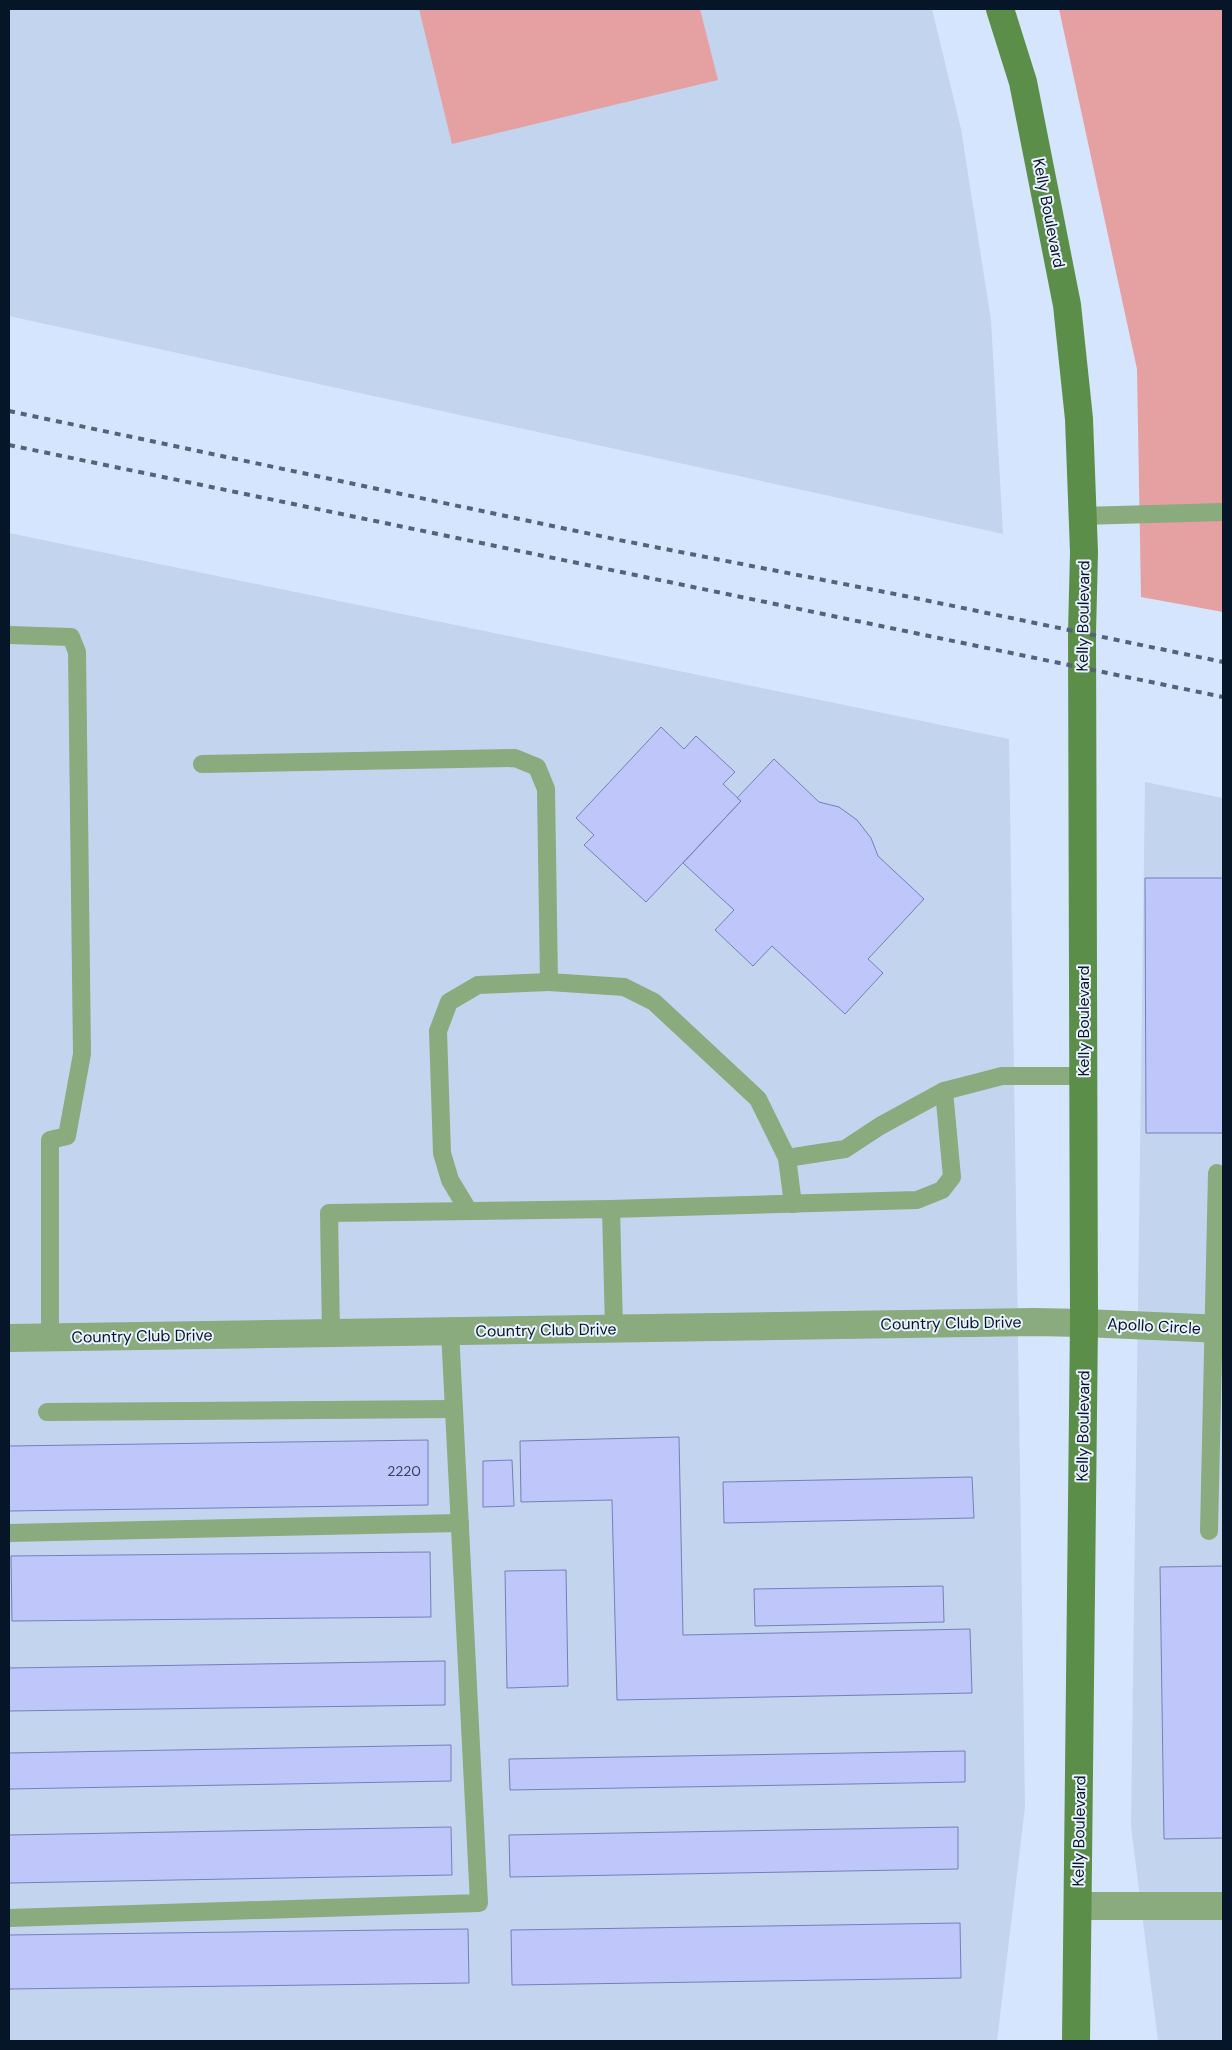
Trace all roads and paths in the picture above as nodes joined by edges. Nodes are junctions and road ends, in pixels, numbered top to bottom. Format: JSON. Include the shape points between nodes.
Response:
{"nodes":[{"id":1,"x":1000,"y":9,"type":"edge"},
{"id":2,"x":1223,"y":512,"type":"edge"},
{"id":3,"x":1082,"y":516,"type":"junction"},
{"id":4,"x":9,"y":635,"type":"edge"},
{"id":5,"x":202,"y":764,"type":"dead end"},
{"id":6,"x":549,"y":982,"type":"junction"},
{"id":7,"x":1084,"y":1076,"type":"junction"},
{"id":8,"x":944,"y":1091,"type":"junction"},
{"id":9,"x":788,"y":1158,"type":"junction"},
{"id":10,"x":1217,"y":1173,"type":"dead end"},
{"id":11,"x":794,"y":1204,"type":"junction"},
{"id":12,"x":611,"y":1208,"type":"junction"},
{"id":13,"x":468,"y":1210,"type":"junction"},
{"id":14,"x":1084,"y":1323,"type":"junction"},
{"id":15,"x":614,"y":1328,"type":"junction"},
{"id":16,"x":1219,"y":1329,"type":"edge"},
{"id":17,"x":450,"y":1331,"type":"junction"},
{"id":18,"x":331,"y":1333,"type":"junction"},
{"id":19,"x":50,"y":1337,"type":"junction"},
{"id":20,"x":9,"y":1338,"type":"edge"},
{"id":21,"x":454,"y":1409,"type":"junction"},
{"id":22,"x":47,"y":1412,"type":"dead end"},
{"id":23,"x":460,"y":1523,"type":"junction"},
{"id":24,"x":1209,"y":1531,"type":"dead end"},
{"id":25,"x":9,"y":1533,"type":"edge"},
{"id":26,"x":1078,"y":1906,"type":"junction"},
{"id":27,"x":1223,"y":1906,"type":"edge"},
{"id":28,"x":9,"y":1918,"type":"edge"},
{"id":29,"x":1076,"y":2041,"type":"edge"}],
"edges":[{"from":1,"to":3,"type":"street","name":"Kelly Boulevard","via":[[1023,82],[1068,305],[1079,419]]},
{"from":2,"to":3,"type":"lane"},
{"from":3,"to":7,"type":"street","name":"Kelly Boulevard"},
{"from":4,"to":19,"type":"lane","via":[[71,637],[77,652],[82,1054],[68,1136],[50,1140]]},
{"from":5,"to":6,"type":"lane","via":[[515,758],[537,767],[546,789]]},
{"from":6,"to":9,"type":"lane","via":[[624,987],[654,1002],[758,1099]]},
{"from":6,"to":13,"type":"lane","via":[[478,985],[449,1002],[438,1031],[442,1153],[450,1180]]},
{"from":7,"to":8,"type":"lane","via":[[1002,1076]]},
{"from":7,"to":14,"type":"street","name":"Kelly Boulevard"},
{"from":8,"to":9,"type":"lane","via":[[845,1149]]},
{"from":8,"to":11,"type":"lane","via":[[952,1177],[942,1190],[917,1200]]},
{"from":9,"to":11,"type":"lane"},
{"from":10,"to":16,"type":"lane"},
{"from":11,"to":12,"type":"lane"},
{"from":12,"to":13,"type":"lane"},
{"from":12,"to":15,"type":"lane"},
{"from":13,"to":18,"type":"lane","via":[[329,1213]]},
{"from":14,"to":15,"type":"street","name":"Country Club Drive"},
{"from":14,"to":16,"type":"street","name":"Apollo Circle"},
{"from":14,"to":26,"type":"street","name":"Kelly Boulevard"},
{"from":15,"to":17,"type":"street","name":"Country Club Drive"},
{"from":16,"to":24,"type":"lane"},
{"from":17,"to":18,"type":"street","name":"Country Club Drive"},
{"from":17,"to":21,"type":"lane"},
{"from":18,"to":19,"type":"street","name":"Country Club Drive"},
{"from":19,"to":20,"type":"street","name":"Country Club Drive"},
{"from":21,"to":22,"type":"lane"},
{"from":21,"to":23,"type":"lane"},
{"from":23,"to":25,"type":"lane"},
{"from":23,"to":28,"type":"lane","via":[[480,1903]]},
{"from":26,"to":27,"type":"street"},
{"from":26,"to":29,"type":"street","name":"Kelly Boulevard"}]}
